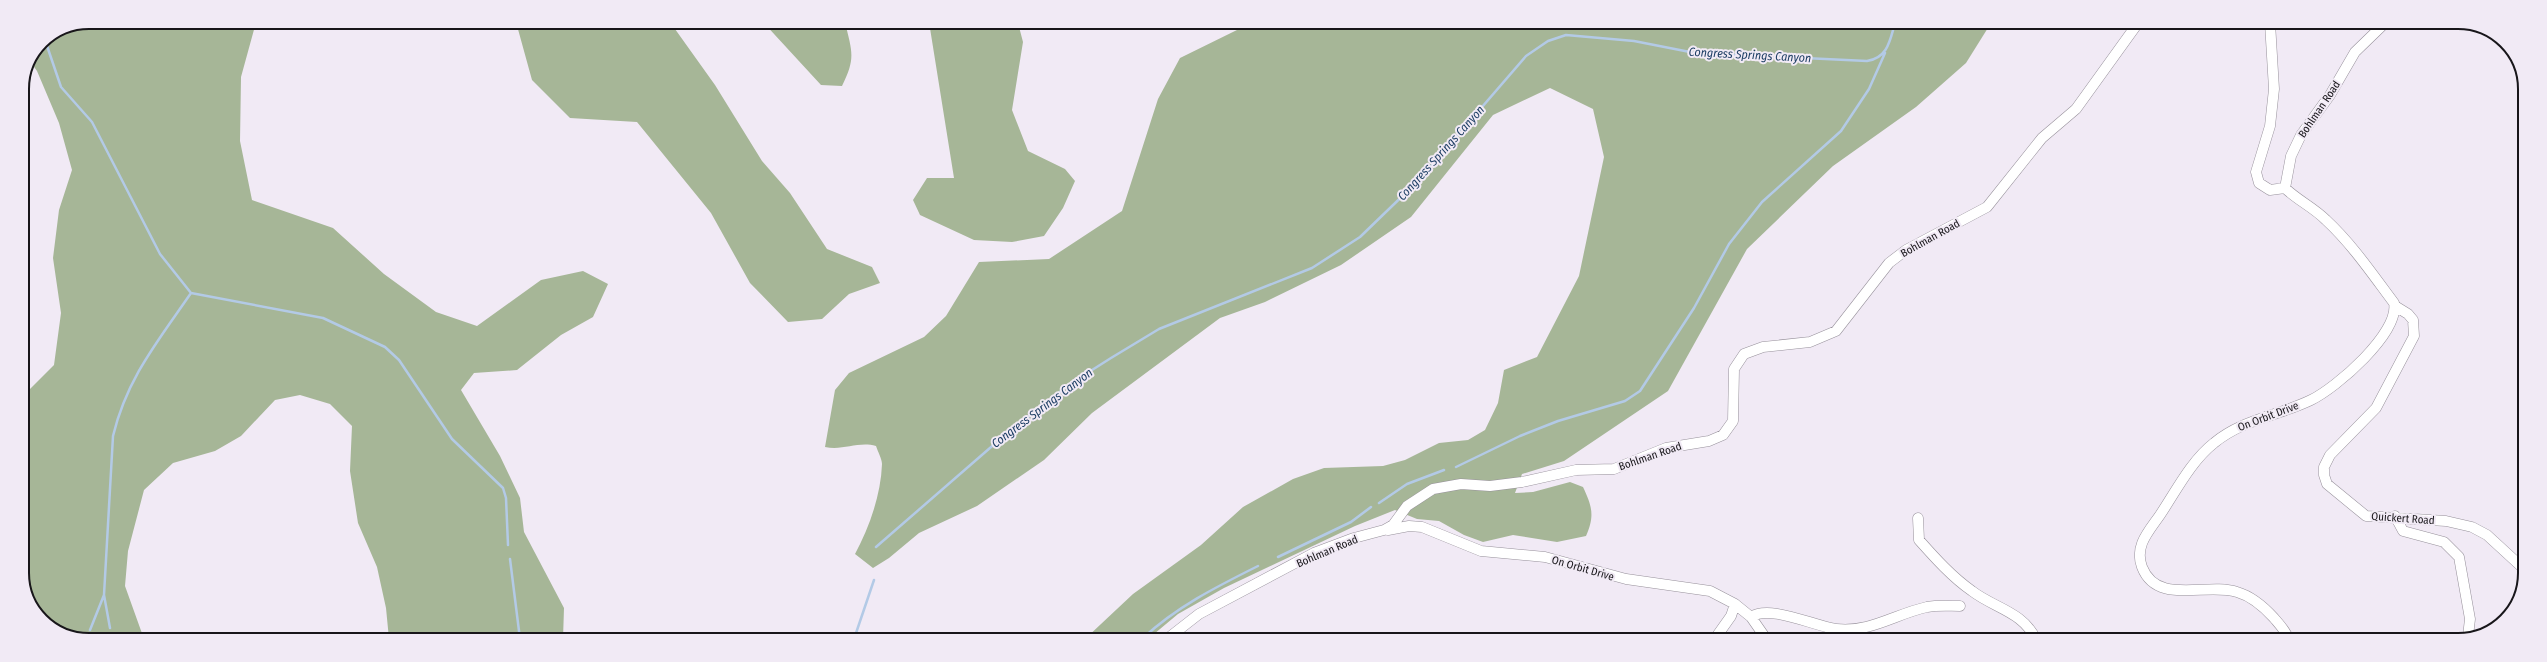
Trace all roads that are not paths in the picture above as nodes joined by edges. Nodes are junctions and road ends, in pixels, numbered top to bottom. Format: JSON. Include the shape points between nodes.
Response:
{"nodes":[{"id":1,"x":2134,"y":29,"type":"edge"},
{"id":2,"x":2270,"y":29,"type":"edge"},
{"id":3,"x":2379,"y":29,"type":"edge"},
{"id":4,"x":2285,"y":188,"type":"junction"},
{"id":5,"x":2395,"y":306,"type":"junction"},
{"id":6,"x":2395,"y":516,"type":"junction"},
{"id":7,"x":1918,"y":518,"type":"dead end"},
{"id":8,"x":1384,"y":530,"type":"junction"},
{"id":9,"x":2518,"y":563,"type":"edge"},
{"id":10,"x":1735,"y":604,"type":"junction"},
{"id":11,"x":1960,"y":606,"type":"dead end"},
{"id":12,"x":1751,"y":617,"type":"junction"},
{"id":13,"x":2468,"y":632,"type":"edge"},
{"id":14,"x":1175,"y":633,"type":"edge"},
{"id":15,"x":1719,"y":633,"type":"edge"},
{"id":16,"x":1762,"y":633,"type":"edge"},
{"id":17,"x":2031,"y":633,"type":"edge"},
{"id":18,"x":2286,"y":633,"type":"edge"}],
"edges":[{"from":1,"to":8,"type":"street","name":"Bohlman Road","via":[[2076,109],[2042,138],[1987,207],[1906,250],[1889,263],[1836,331],[1810,342],[1763,346],[1744,354],[1734,369],[1733,421],[1723,435],[1709,441],[1666,448],[1614,469],[1576,470],[1490,486],[1461,484],[1433,489],[1407,506],[1393,525]]},
{"from":2,"to":4,"type":"street","via":[[2274,89],[2270,126],[2256,172],[2259,183],[2266,189]]},
{"from":3,"to":4,"type":"street","name":"Bohlman Road","via":[[2355,52],[2327,100],[2301,135],[2291,156]]},
{"from":4,"to":5,"type":"street","via":[[2325,219],[2349,245]]},
{"from":5,"to":6,"type":"street","name":"Quickert Road","via":[[2413,320],[2414,336],[2376,408],[2330,455],[2324,475],[2327,484],[2366,516]]},
{"from":5,"to":18,"type":"street","name":"On Orbit Drive","via":[[2393,320],[2381,338],[2354,368],[2329,389],[2310,400],[2237,426],[2213,443],[2195,463],[2140,547],[2142,566],[2148,579],[2156,585],[2175,590],[2238,592],[2253,599],[2270,613]]},
{"from":6,"to":9,"type":"street","name":"Quickert Road","via":[[2446,521],[2472,528],[2487,535]]},
{"from":6,"to":13,"type":"street","via":[[2403,531],[2444,542],[2458,557],[2470,619]]},
{"from":7,"to":17,"type":"street","via":[[1919,540],[1934,557],[1972,592],[2019,616]]},
{"from":8,"to":10,"type":"street","name":"On Orbit Drive","via":[[1409,526],[1422,527],[1481,551],[1545,557],[1620,578],[1710,591]]},
{"from":8,"to":14,"type":"street","name":"Bohlman Road","via":[[1314,553],[1199,614]]},
{"from":10,"to":12,"type":"street","name":"On Orbit Drive"},
{"from":10,"to":15,"type":"street","via":[[1731,616]]},
{"from":11,"to":12,"type":"street","via":[[1926,608],[1860,629],[1836,629],[1763,612]]},
{"from":12,"to":16,"type":"street","name":"On Orbit Drive"}]}
